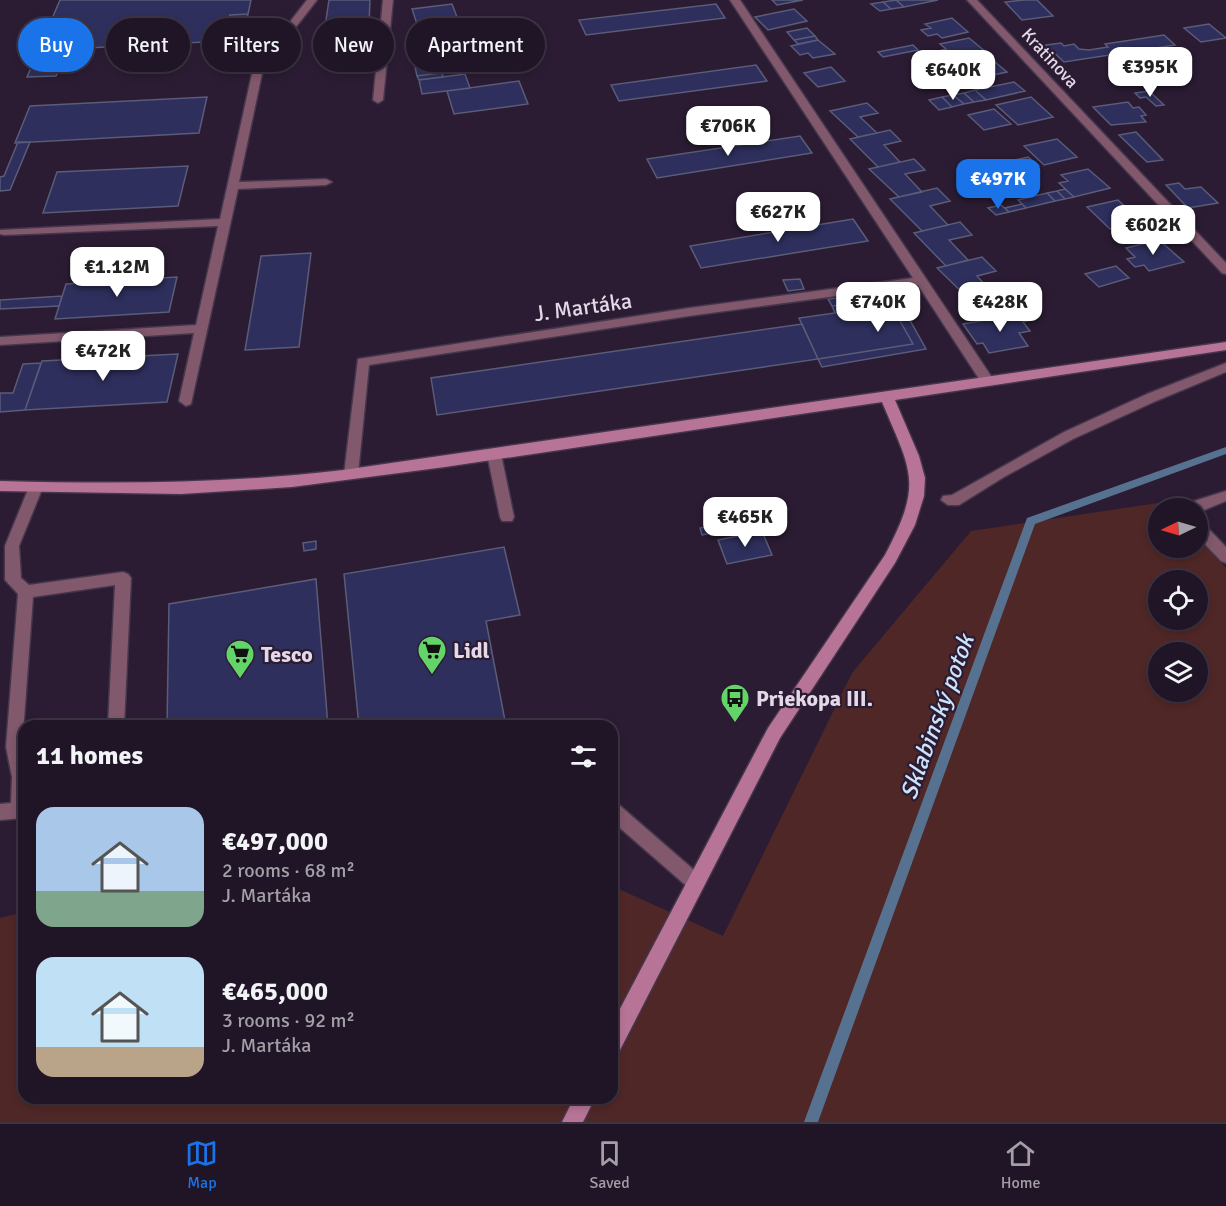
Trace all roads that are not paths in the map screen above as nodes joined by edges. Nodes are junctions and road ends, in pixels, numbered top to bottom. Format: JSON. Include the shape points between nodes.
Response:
{"nodes":[{"id":1,"x":312,"y":0,"type":"edge"},
{"id":2,"x":388,"y":0,"type":"edge"},
{"id":3,"x":735,"y":0,"type":"edge"},
{"id":4,"x":972,"y":0,"type":"edge"},
{"id":5,"x":378,"y":100,"type":"dead end"},
{"id":6,"x":327,"y":182,"type":"dead end"},
{"id":7,"x":233,"y":186,"type":"junction"},
{"id":8,"x":225,"y":222,"type":"junction"},
{"id":9,"x":3,"y":232,"type":"dead end"},
{"id":10,"x":1226,"y":270,"type":"edge"},
{"id":11,"x":921,"y":281,"type":"junction"},
{"id":12,"x":201,"y":329,"type":"junction"},
{"id":13,"x":0,"y":341,"type":"edge"},
{"id":14,"x":1226,"y":346,"type":"edge"},
{"id":15,"x":1226,"y":367,"type":"edge"},
{"id":16,"x":988,"y":382,"type":"junction"},
{"id":17,"x":886,"y":397,"type":"junction"},
{"id":18,"x":186,"y":401,"type":"dead end"},
{"id":19,"x":494,"y":454,"type":"junction"},
{"id":20,"x":351,"y":474,"type":"junction"},
{"id":21,"x":0,"y":486,"type":"edge"},
{"id":22,"x":36,"y":487,"type":"junction"},
{"id":23,"x":1226,"y":496,"type":"edge"},
{"id":24,"x":948,"y":500,"type":"dead end"},
{"id":25,"x":1208,"y":503,"type":"edge"},
{"id":26,"x":507,"y":517,"type":"dead end"},
{"id":27,"x":1208,"y":538,"type":"edge"},
{"id":28,"x":1226,"y":557,"type":"edge"},
{"id":29,"x":26,"y":592,"type":"junction"},
{"id":30,"x":116,"y":720,"type":"edge"},
{"id":31,"x":18,"y":762,"type":"edge"},
{"id":32,"x":18,"y":810,"type":"edge"},
{"id":33,"x":0,"y":812,"type":"edge"},
{"id":34,"x":618,"y":815,"type":"edge"},
{"id":35,"x":696,"y":883,"type":"junction"},
{"id":36,"x":618,"y":1033,"type":"edge"},
{"id":37,"x":582,"y":1104,"type":"edge"},
{"id":38,"x":572,"y":1122,"type":"edge"}],
"edges":[{"from":1,"to":7,"type":"street","via":[[258,69]]},
{"from":2,"to":5,"type":"street"},
{"from":3,"to":11,"type":"street"},
{"from":4,"to":10,"type":"street","name":"Kratinova"},
{"from":6,"to":7,"type":"street"},
{"from":7,"to":8,"type":"street"},
{"from":8,"to":9,"type":"street"},
{"from":8,"to":12,"type":"street"},
{"from":11,"to":16,"type":"street"},
{"from":11,"to":20,"type":"street","name":"J. Martáka","via":[[363,362]]},
{"from":12,"to":13,"type":"street"},
{"from":12,"to":18,"type":"street"},
{"from":14,"to":16,"type":"street"},
{"from":15,"to":24,"type":"street","via":[[1067,435],[954,501]]},
{"from":16,"to":17,"type":"street"},
{"from":17,"to":19,"type":"street"},
{"from":17,"to":35,"type":"street","via":[[918,478],[908,525],[890,559],[774,733]]},
{"from":19,"to":20,"type":"street"},
{"from":19,"to":26,"type":"street"},
{"from":20,"to":22,"type":"street","via":[[240,486]]},
{"from":21,"to":22,"type":"street"},
{"from":22,"to":29,"type":"street","via":[[12,546],[13,580]]},
{"from":23,"to":25,"type":"street"},
{"from":27,"to":28,"type":"street"},
{"from":29,"to":30,"type":"street","via":[[123,578]]},
{"from":29,"to":31,"type":"street","via":[[14,747]]},
{"from":32,"to":33,"type":"street"},
{"from":34,"to":35,"type":"street"},
{"from":35,"to":36,"type":"street"},
{"from":37,"to":38,"type":"street"}]}
